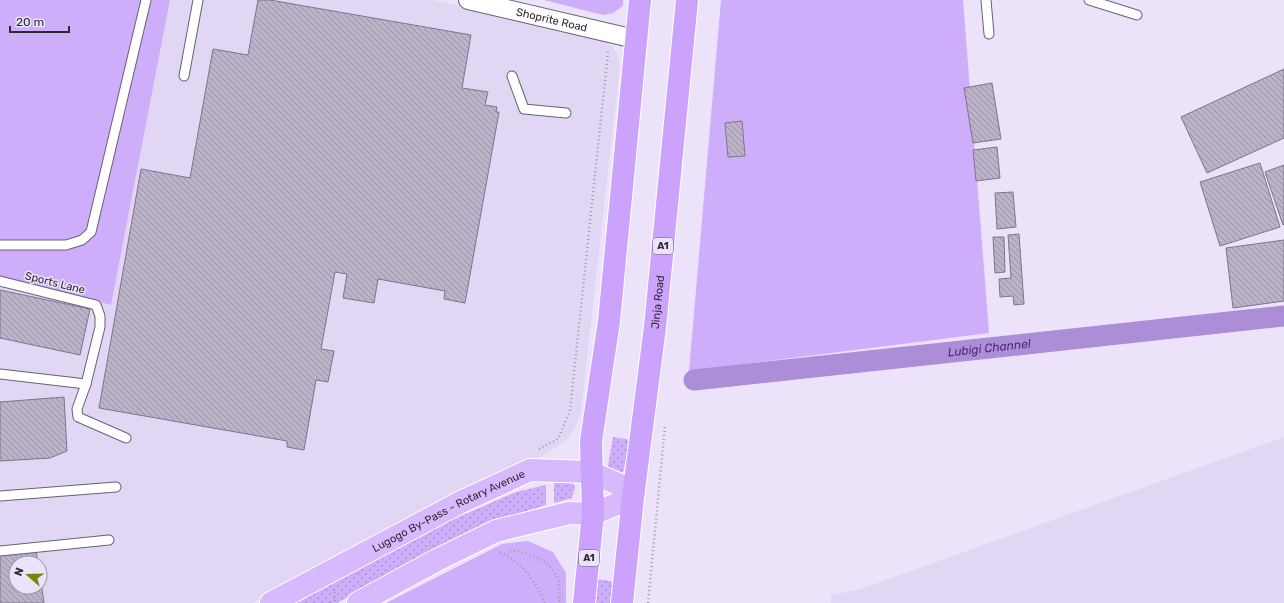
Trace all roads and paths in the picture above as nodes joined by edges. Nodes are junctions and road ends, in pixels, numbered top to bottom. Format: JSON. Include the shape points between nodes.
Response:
{"nodes":[{"id":1,"x":146,"y":0,"type":"edge"},
{"id":2,"x":198,"y":0,"type":"edge"},
{"id":3,"x":468,"y":0,"type":"edge"},
{"id":4,"x":640,"y":0,"type":"edge"},
{"id":5,"x":687,"y":0,"type":"edge"},
{"id":6,"x":986,"y":0,"type":"edge"},
{"id":7,"x":1089,"y":0,"type":"edge"},
{"id":8,"x":1137,"y":15,"type":"dead end"},
{"id":9,"x":610,"y":33,"type":"junction"},
{"id":10,"x":990,"y":34,"type":"dead end"},
{"id":11,"x":636,"y":38,"type":"junction"},
{"id":12,"x":184,"y":76,"type":"dead end"},
{"id":13,"x":512,"y":76,"type":"dead end"},
{"id":14,"x":566,"y":113,"type":"dead end"},
{"id":15,"x":0,"y":245,"type":"edge"},
{"id":16,"x":0,"y":281,"type":"edge"},
{"id":17,"x":0,"y":374,"type":"edge"},
{"id":18,"x":86,"y":384,"type":"junction"},
{"id":19,"x":126,"y":438,"type":"dead end"},
{"id":20,"x":558,"y":439,"type":"dead end"},
{"id":21,"x":591,"y":472,"type":"junction"},
{"id":22,"x":116,"y":487,"type":"dead end"},
{"id":23,"x":634,"y":494,"type":"junction"},
{"id":24,"x":0,"y":496,"type":"edge"},
{"id":25,"x":594,"y":514,"type":"junction"},
{"id":26,"x":109,"y":540,"type":"dead end"},
{"id":27,"x":0,"y":551,"type":"edge"},
{"id":28,"x":523,"y":551,"type":"dead end"},
{"id":29,"x":498,"y":553,"type":"dead end"},
{"id":30,"x":271,"y":603,"type":"edge"},
{"id":31,"x":358,"y":603,"type":"edge"},
{"id":32,"x":546,"y":603,"type":"edge"},
{"id":33,"x":559,"y":603,"type":"edge"},
{"id":34,"x":584,"y":603,"type":"edge"},
{"id":35,"x":622,"y":603,"type":"edge"}],
"edges":[{"from":1,"to":15,"type":"lane","via":[[91,232],[82,240],[66,245]]},
{"from":2,"to":12,"type":"lane"},
{"from":3,"to":9,"type":"street","name":"Shoprite Road"},
{"from":4,"to":11,"type":"highway","number":"A1"},
{"from":5,"to":23,"type":"highway","name":"Jinja Road","number":"A1","via":[[655,327]]},
{"from":6,"to":10,"type":"lane"},
{"from":7,"to":8,"type":"lane"},
{"from":9,"to":11,"type":"street","name":"Shoprite Road"},
{"from":9,"to":20,"type":"path","via":[[572,396],[570,411]]},
{"from":11,"to":21,"type":"highway","number":"A1","via":[[609,321],[591,441]]},
{"from":13,"to":14,"type":"lane","via":[[524,109]]},
{"from":16,"to":18,"type":"lane","name":"Sports Lane","via":[[96,305],[100,327]]},
{"from":17,"to":18,"type":"lane"},
{"from":18,"to":19,"type":"lane","via":[[77,409],[78,417]]},
{"from":21,"to":23,"type":"main road","name":"Lugogo By-Pass - Rotary Avenue"},
{"from":21,"to":25,"type":"highway","number":"A1"},
{"from":21,"to":30,"type":"main road","name":"Lugogo By-Pass - Rotary Avenue","via":[[530,470],[461,502]]},
{"from":22,"to":24,"type":"lane"},
{"from":23,"to":25,"type":"main road"},
{"from":23,"to":35,"type":"highway","name":"Jinja Road","number":"A1"},
{"from":25,"to":31,"type":"main road","via":[[569,513],[496,531]]},
{"from":25,"to":34,"type":"highway","number":"A1"},
{"from":26,"to":27,"type":"lane"},
{"from":28,"to":33,"type":"path","via":[[541,560],[557,575]]},
{"from":29,"to":32,"type":"path","via":[[517,562]]}]}
